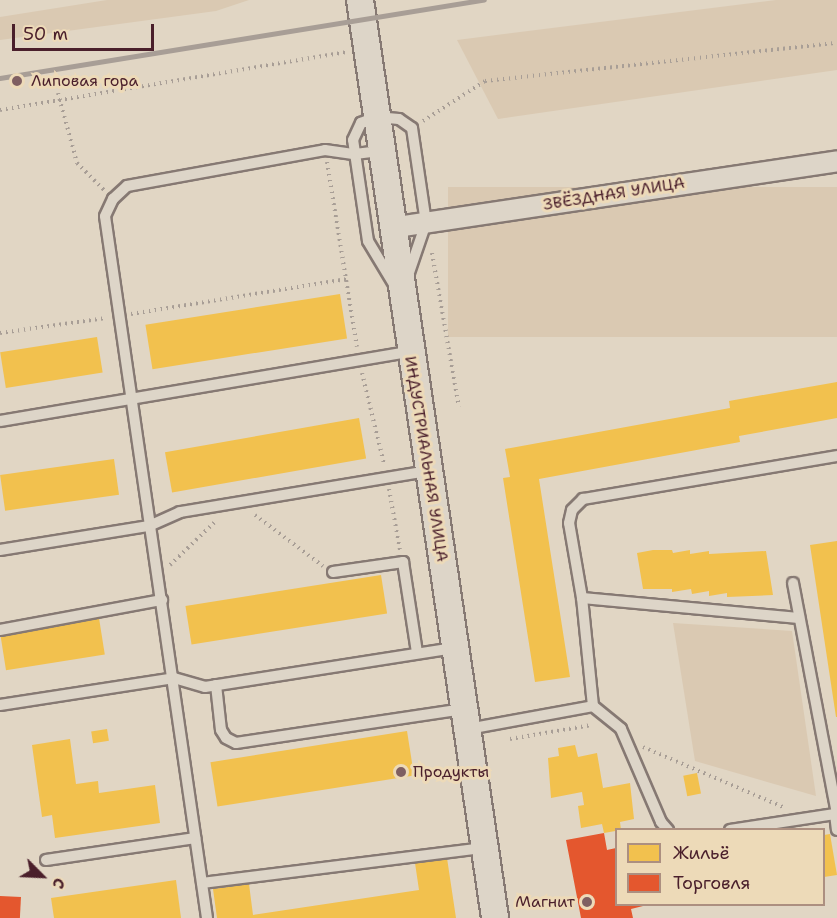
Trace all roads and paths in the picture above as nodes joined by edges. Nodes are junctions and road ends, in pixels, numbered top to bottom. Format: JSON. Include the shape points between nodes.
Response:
{"nodes":[{"id":1,"x":360,"y":0,"type":"edge"},
{"id":2,"x":837,"y":43,"type":"edge"},
{"id":3,"x":366,"y":49,"type":"junction"},
{"id":4,"x":58,"y":93,"type":"dead end"},
{"id":5,"x":60,"y":100,"type":"junction"},
{"id":6,"x":0,"y":110,"type":"edge"},
{"id":7,"x":376,"y":117,"type":"junction"},
{"id":8,"x":412,"y":128,"type":"junction"},
{"id":9,"x":368,"y":152,"type":"junction"},
{"id":10,"x":837,"y":161,"type":"edge"},
{"id":11,"x":113,"y":199,"type":"junction"},
{"id":12,"x":426,"y":223,"type":"junction"},
{"id":13,"x":391,"y":228,"type":"junction"},
{"id":14,"x":347,"y":279,"type":"dead end"},
{"id":15,"x":402,"y":296,"type":"junction"},
{"id":16,"x":120,"y":316,"type":"junction"},
{"id":17,"x":0,"y":333,"type":"edge"},
{"id":18,"x":410,"y":352,"type":"junction"},
{"id":19,"x":132,"y":399,"type":"junction"},
{"id":20,"x":459,"y":408,"type":"dead end"},
{"id":21,"x":0,"y":421,"type":"edge"},
{"id":22,"x":837,"y":456,"type":"edge"},
{"id":23,"x":427,"y":471,"type":"junction"},
{"id":24,"x":237,"y":502,"type":"junction"},
{"id":25,"x":149,"y":526,"type":"junction"},
{"id":26,"x":0,"y":550,"type":"edge"},
{"id":27,"x":333,"y":572,"type":"joint"},
{"id":28,"x":159,"y":576,"type":"junction"},
{"id":29,"x":793,"y":583,"type":"dead end"},
{"id":30,"x":582,"y":598,"type":"junction"},
{"id":31,"x":162,"y":600,"type":"junction"},
{"id":32,"x":799,"y":618,"type":"junction"},
{"id":33,"x":0,"y":630,"type":"edge"},
{"id":34,"x":454,"y":648,"type":"junction"},
{"id":35,"x":417,"y":652,"type":"junction"},
{"id":36,"x":174,"y":678,"type":"junction"},
{"id":37,"x":216,"y":685,"type":"junction"},
{"id":38,"x":0,"y":705,"type":"edge"},
{"id":39,"x":593,"y":706,"type":"junction"},
{"id":40,"x":465,"y":719,"type":"junction"},
{"id":41,"x":510,"y":739,"type":"dead end"},
{"id":42,"x":627,"y":740,"type":"junction"},
{"id":43,"x":836,"y":813,"type":"edge"},
{"id":44,"x":808,"y":817,"type":"junction"},
{"id":45,"x":666,"y":828,"type":"edge"},
{"id":46,"x":742,"y":828,"type":"edge"},
{"id":47,"x":837,"y":830,"type":"edge"},
{"id":48,"x":195,"y":838,"type":"junction"},
{"id":49,"x":484,"y":848,"type":"junction"},
{"id":50,"x":46,"y":860,"type":"dead end"},
{"id":51,"x":202,"y":883,"type":"junction"},
{"id":52,"x":207,"y":918,"type":"edge"},
{"id":53,"x":495,"y":918,"type":"edge"}],
"edges":[{"from":1,"to":3,"type":"street","name":"ИНДУСТРИАЛЬНАЯ УЛИЦА"},
{"from":2,"to":8,"type":"path","via":[[485,81]]},
{"from":3,"to":5,"type":"path"},
{"from":3,"to":7,"type":"street","name":"ИНДУСТРИАЛЬНАЯ УЛИЦА"},
{"from":4,"to":5,"type":"path"},
{"from":5,"to":6,"type":"path"},
{"from":5,"to":11,"type":"path","via":[[77,163]]},
{"from":7,"to":8,"type":"lane","via":[[399,119]]},
{"from":7,"to":9,"type":"street","name":"ИНДУСТРИАЛЬНАЯ УЛИЦА"},
{"from":8,"to":12,"type":"lane"},
{"from":9,"to":11,"type":"lane","via":[[325,150],[127,186]]},
{"from":9,"to":13,"type":"street","name":"ИНДУСТРИАЛЬНАЯ УЛИЦА"},
{"from":9,"to":15,"type":"lane","via":[[368,241]]},
{"from":10,"to":12,"type":"street","name":"ЗВЁЗДНАЯ УЛИЦА"},
{"from":11,"to":16,"type":"lane","via":[[105,216]]},
{"from":12,"to":13,"type":"street","name":"ЗВЁЗДНАЯ УЛИЦА"},
{"from":12,"to":15,"type":"lane"},
{"from":12,"to":20,"type":"path"},
{"from":13,"to":15,"type":"street","name":"ИНДУСТРИАЛЬНАЯ УЛИЦА"},
{"from":14,"to":16,"type":"path"},
{"from":15,"to":18,"type":"street","name":"ИНДУСТРИАЛЬНАЯ УЛИЦА"},
{"from":16,"to":17,"type":"path"},
{"from":16,"to":19,"type":"lane"},
{"from":18,"to":19,"type":"lane"},
{"from":18,"to":23,"type":"street","name":"ИНДУСТРИАЛЬНАЯ УЛИЦА"},
{"from":19,"to":21,"type":"lane"},
{"from":19,"to":25,"type":"lane"},
{"from":22,"to":30,"type":"lane","via":[[583,499],[572,510],[569,523]]},
{"from":23,"to":24,"type":"lane"},
{"from":23,"to":34,"type":"street","name":"ИНДУСТРИАЛЬНАЯ УЛИЦА"},
{"from":24,"to":25,"type":"lane","via":[[180,512]]},
{"from":24,"to":27,"type":"path"},
{"from":24,"to":28,"type":"path"},
{"from":25,"to":26,"type":"lane"},
{"from":25,"to":28,"type":"lane"},
{"from":27,"to":35,"type":"lane","via":[[403,562]]},
{"from":28,"to":31,"type":"lane"},
{"from":29,"to":32,"type":"lane"},
{"from":30,"to":32,"type":"lane"},
{"from":30,"to":39,"type":"lane"},
{"from":31,"to":33,"type":"lane"},
{"from":31,"to":36,"type":"lane"},
{"from":32,"to":43,"type":"lane"},
{"from":34,"to":35,"type":"lane"},
{"from":34,"to":40,"type":"street","name":"ИНДУСТРИАЛЬНАЯ УЛИЦА"},
{"from":35,"to":37,"type":"lane"},
{"from":36,"to":37,"type":"lane","via":[[205,687]]},
{"from":36,"to":38,"type":"lane"},
{"from":36,"to":48,"type":"lane"},
{"from":37,"to":40,"type":"lane","via":[[221,730],[226,738],[236,742]]},
{"from":39,"to":40,"type":"lane"},
{"from":39,"to":42,"type":"lane","via":[[613,720]]},
{"from":40,"to":49,"type":"street","name":"ИНДУСТРИАЛЬНАЯ УЛИЦА"},
{"from":41,"to":42,"type":"path","via":[[591,725]]},
{"from":42,"to":44,"type":"path"},
{"from":42,"to":45,"type":"lane"},
{"from":43,"to":44,"type":"lane"},
{"from":43,"to":47,"type":"lane"},
{"from":44,"to":46,"type":"lane"},
{"from":48,"to":50,"type":"lane"},
{"from":48,"to":51,"type":"lane"},
{"from":49,"to":51,"type":"lane"},
{"from":49,"to":53,"type":"street","name":"ИНДУСТРИАЛЬНАЯ УЛИЦА"},
{"from":51,"to":52,"type":"lane"}]}
